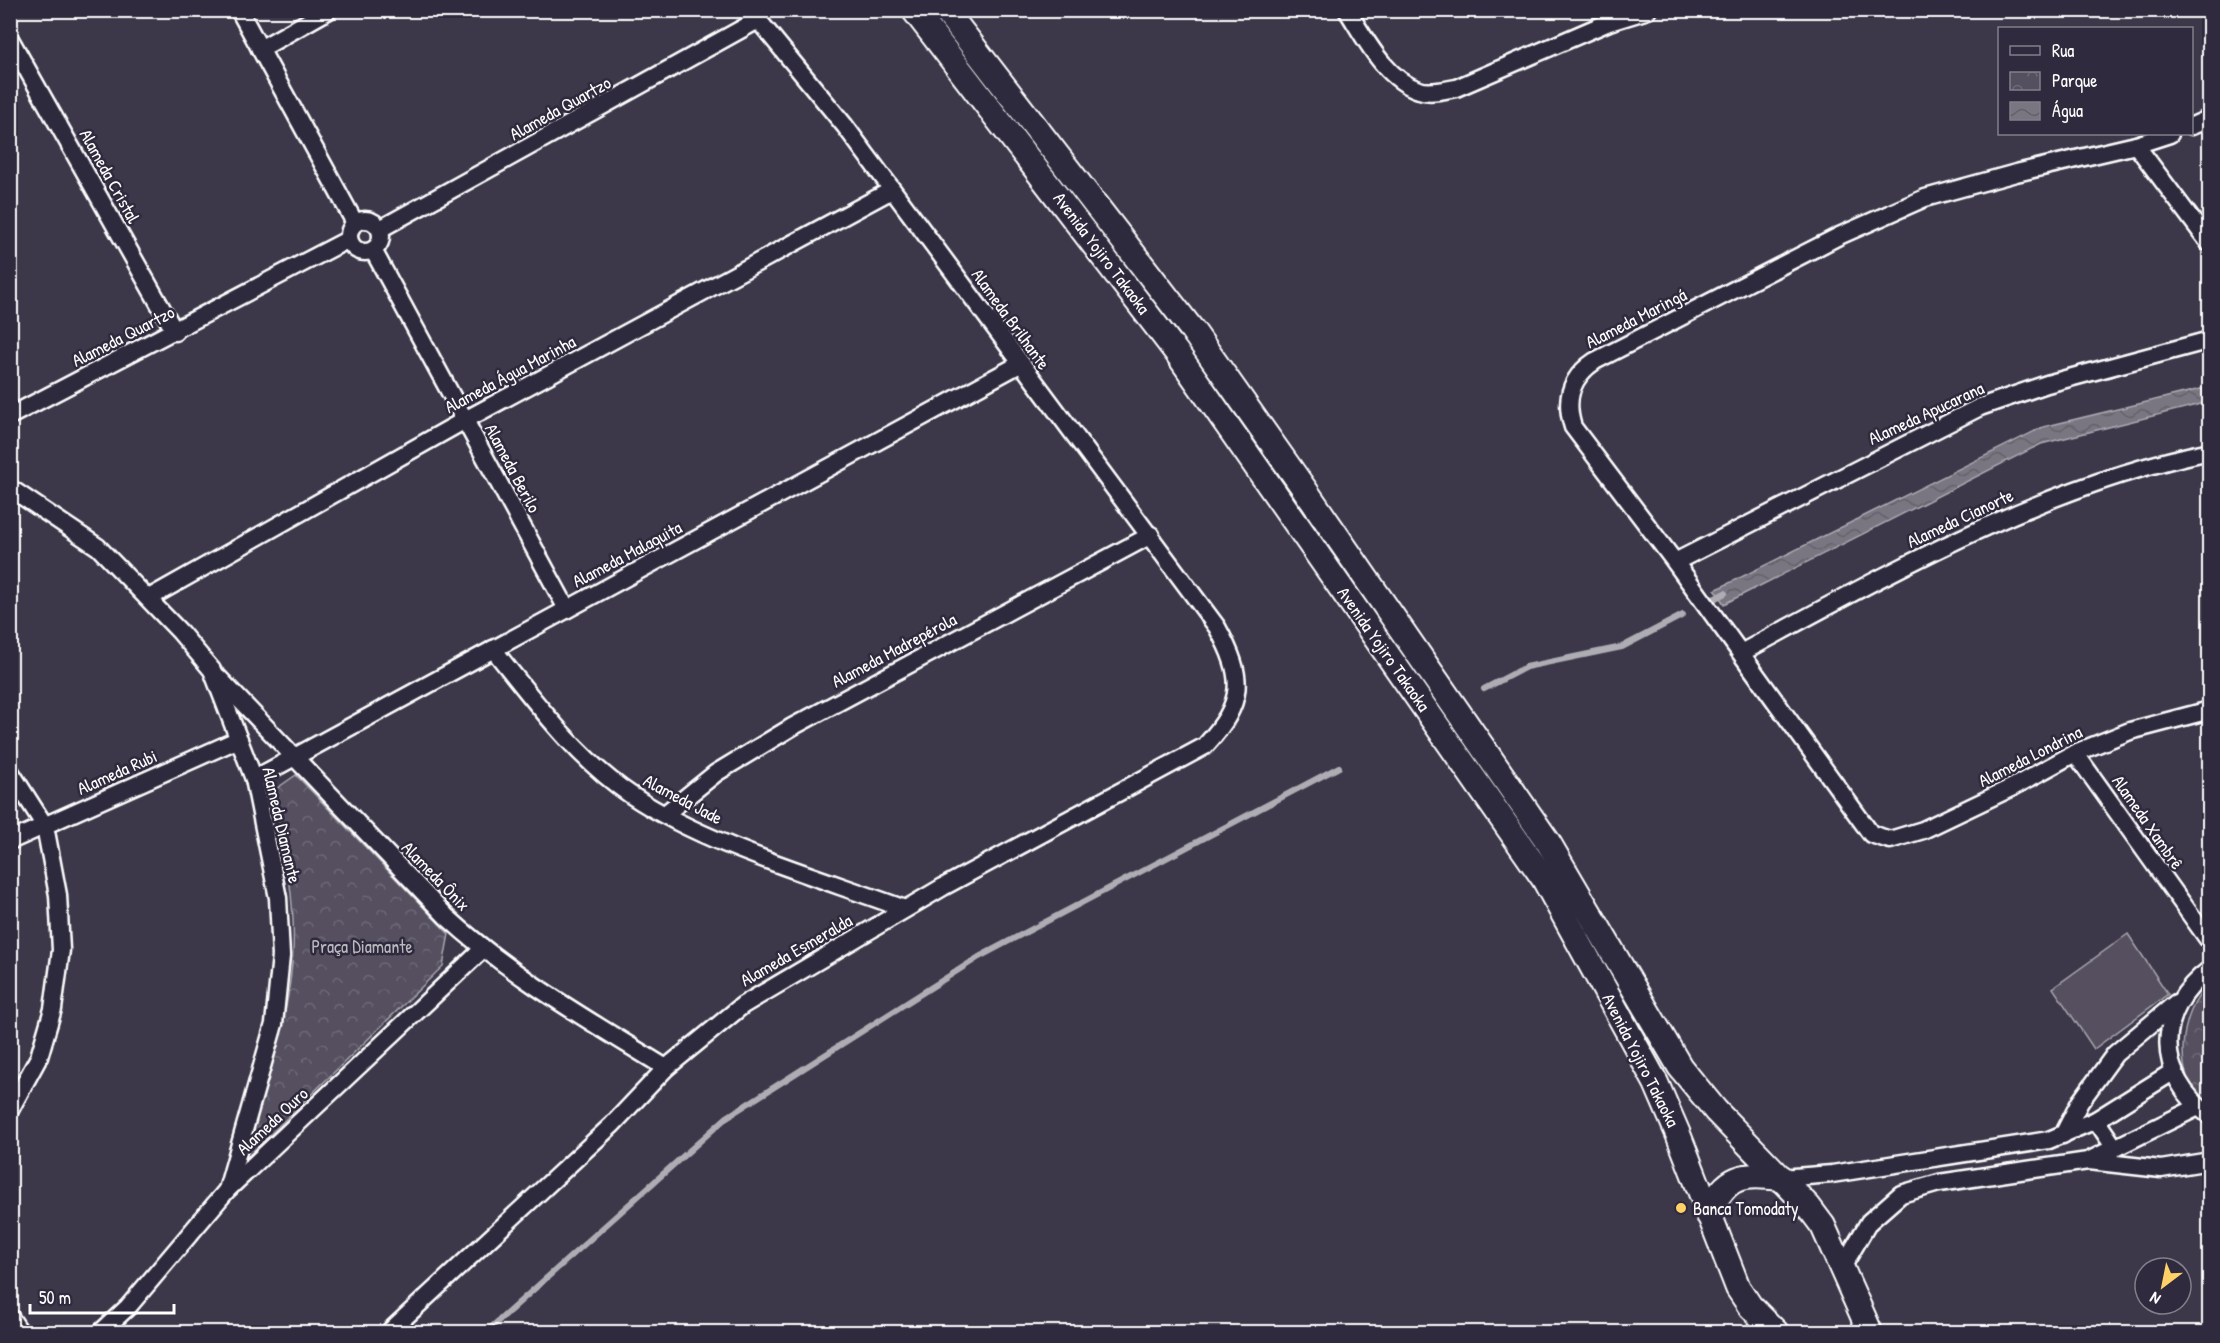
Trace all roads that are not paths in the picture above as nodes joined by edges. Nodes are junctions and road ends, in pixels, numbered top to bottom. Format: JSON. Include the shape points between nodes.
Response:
{"nodes":[{"id":1,"x":239,"y":10,"type":"edge"},
{"id":2,"x":329,"y":10,"type":"edge"},
{"id":3,"x":914,"y":10,"type":"edge"},
{"id":4,"x":945,"y":10,"type":"edge"},
{"id":5,"x":1347,"y":10,"type":"edge"},
{"id":6,"x":1648,"y":10,"type":"edge"},
{"id":7,"x":754,"y":15,"type":"edge"},
{"id":8,"x":1606,"y":16,"type":"edge"},
{"id":9,"x":10,"y":39,"type":"edge"},
{"id":10,"x":260,"y":49,"type":"junction"},
{"id":11,"x":2210,"y":118,"type":"edge"},
{"id":12,"x":2193,"y":126,"type":"edge"},
{"id":13,"x":2167,"y":135,"type":"edge"},
{"id":14,"x":2136,"y":146,"type":"junction"},
{"id":15,"x":892,"y":190,"type":"junction"},
{"id":16,"x":355,"y":223,"type":"junction"},
{"id":17,"x":380,"y":229,"type":"junction"},
{"id":18,"x":349,"y":239,"type":"junction"},
{"id":19,"x":2210,"y":244,"type":"edge"},
{"id":20,"x":373,"y":250,"type":"junction"},
{"id":21,"x":175,"y":332,"type":"junction"},
{"id":22,"x":2210,"y":340,"type":"edge"},
{"id":23,"x":1020,"y":364,"type":"junction"},
{"id":24,"x":10,"y":416,"type":"edge"},
{"id":25,"x":465,"y":420,"type":"junction"},
{"id":26,"x":2210,"y":451,"type":"edge"},
{"id":27,"x":10,"y":488,"type":"edge"},
{"id":28,"x":1151,"y":535,"type":"junction"},
{"id":29,"x":1675,"y":562,"type":"junction"},
{"id":30,"x":149,"y":598,"type":"junction"},
{"id":31,"x":567,"y":609,"type":"junction"},
{"id":32,"x":493,"y":650,"type":"junction"},
{"id":33,"x":1741,"y":653,"type":"junction"},
{"id":34,"x":1233,"y":656,"type":"joint"},
{"id":35,"x":212,"y":670,"type":"junction"},
{"id":36,"x":2210,"y":710,"type":"edge"},
{"id":37,"x":239,"y":739,"type":"junction"},
{"id":38,"x":2075,"y":753,"type":"junction"},
{"id":39,"x":296,"y":756,"type":"junction"},
{"id":40,"x":10,"y":771,"type":"edge"},
{"id":41,"x":254,"y":779,"type":"junction"},
{"id":42,"x":665,"y":814,"type":"junction"},
{"id":43,"x":45,"y":826,"type":"junction"},
{"id":44,"x":1871,"y":834,"type":"joint"},
{"id":45,"x":10,"y":841,"type":"edge"},
{"id":46,"x":905,"y":909,"type":"junction"},
{"id":47,"x":2210,"y":942,"type":"edge"},
{"id":48,"x":482,"y":950,"type":"junction"},
{"id":49,"x":2210,"y":969,"type":"edge"},
{"id":50,"x":2176,"y":1003,"type":"junction"},
{"id":51,"x":666,"y":1068,"type":"junction"},
{"id":52,"x":2174,"y":1071,"type":"junction"},
{"id":53,"x":10,"y":1110,"type":"edge"},
{"id":54,"x":2204,"y":1111,"type":"edge"},
{"id":55,"x":2096,"y":1120,"type":"junction"},
{"id":56,"x":2063,"y":1135,"type":"junction"},
{"id":57,"x":2115,"y":1149,"type":"junction"},
{"id":58,"x":2088,"y":1161,"type":"junction"},
{"id":59,"x":2210,"y":1161,"type":"edge"},
{"id":60,"x":1782,"y":1178,"type":"junction"},
{"id":61,"x":227,"y":1190,"type":"junction"},
{"id":62,"x":1708,"y":1214,"type":"junction"},
{"id":63,"x":1843,"y":1266,"type":"junction"},
{"id":64,"x":1855,"y":1299,"type":"junction"},
{"id":65,"x":10,"y":1317,"type":"edge"},
{"id":66,"x":20,"y":1332,"type":"edge"},
{"id":67,"x":101,"y":1332,"type":"edge"},
{"id":68,"x":388,"y":1332,"type":"edge"},
{"id":69,"x":1776,"y":1332,"type":"edge"},
{"id":70,"x":1851,"y":1332,"type":"edge"},
{"id":71,"x":1870,"y":1332,"type":"edge"}],
"edges":[{"from":1,"to":10,"type":"street"},
{"from":2,"to":10,"type":"street"},
{"from":3,"to":62,"type":"main road","name":"Avenida Yojiro Takaoka","via":[[1147,311],[1544,879],[1656,1083]]},
{"from":4,"to":60,"type":"main road","name":"Avenida Yojiro Takaoka","via":[[1158,285],[1303,487],[1548,842],[1680,1068]]},
{"from":5,"to":8,"type":"street","via":[[1386,67],[1420,91],[1456,88]]},
{"from":6,"to":8,"type":"street"},
{"from":7,"to":15,"type":"street","name":"Alameda Brilhante","via":[[807,77]]},
{"from":7,"to":17,"type":"street","name":"Alameda Quartzo"},
{"from":9,"to":21,"type":"street","name":"Alameda Cristal"},
{"from":10,"to":16,"type":"street"},
{"from":11,"to":12,"type":"street"},
{"from":13,"to":14,"type":"street","name":"Alameda Maringá"},
{"from":14,"to":19,"type":"street"},
{"from":14,"to":29,"type":"street","name":"Alameda Maringá","via":[[1925,198],[1839,236],[1583,369],[1568,404],[1573,427]]},
{"from":15,"to":23,"type":"street","name":"Alameda Brilhante"},
{"from":15,"to":25,"type":"street","name":"Alameda Água Marinha"},
{"from":16,"to":17,"type":"street","via":[[369,220]]},
{"from":16,"to":18,"type":"street"},
{"from":17,"to":20,"type":"street","via":[[379,245]]},
{"from":18,"to":20,"type":"street","via":[[358,251]]},
{"from":18,"to":21,"type":"street","name":"Alameda Quartzo"},
{"from":20,"to":25,"type":"street","name":"Alameda Berilo"},
{"from":21,"to":24,"type":"street","name":"Alameda Quartzo"},
{"from":22,"to":29,"type":"street","name":"Alameda Apucarana","via":[[2047,384],[1980,407]]},
{"from":23,"to":28,"type":"street","name":"Alameda Brilhante"},
{"from":23,"to":31,"type":"street","name":"Alameda Malaquita"},
{"from":25,"to":30,"type":"street","name":"Alameda Água Marinha"},
{"from":25,"to":31,"type":"street","name":"Alameda Berilo"},
{"from":26,"to":33,"type":"street","name":"Alameda Cianorte","via":[[2098,483],[2002,518]]},
{"from":27,"to":30,"type":"street","name":"Alameda Diamante","via":[[98,548]]},
{"from":28,"to":34,"type":"street","name":"Alameda Brilhante"},
{"from":28,"to":42,"type":"street","name":"Alameda Madrepérola","via":[[792,727],[716,773]]},
{"from":29,"to":33,"type":"street","name":"Alameda Maringá"},
{"from":30,"to":35,"type":"street","name":"Alameda Diamante"},
{"from":31,"to":32,"type":"street","name":"Alameda Malaquita"},
{"from":32,"to":39,"type":"street","name":"Alameda Malaquita"},
{"from":32,"to":42,"type":"street","name":"Alameda Jade","via":[[544,712],[600,770]]},
{"from":33,"to":44,"type":"street","name":"Alameda Maringá"},
{"from":34,"to":46,"type":"street","name":"Alameda Esmeralda","via":[[1238,685],[1233,707],[1222,728],[1205,746]]},
{"from":35,"to":37,"type":"street","name":"Alameda Diamante"},
{"from":35,"to":39,"type":"street","name":"Alameda Ônix"},
{"from":36,"to":38,"type":"street","name":"Alameda Londrina","via":[[2130,731]]},
{"from":37,"to":41,"type":"street","name":"Alameda Diamante"},
{"from":37,"to":43,"type":"street","name":"Alameda Rubi"},
{"from":38,"to":44,"type":"street","name":"Alameda Londrina","via":[[1923,830],[1890,840]]},
{"from":38,"to":47,"type":"street","name":"Alameda Xambrê"},
{"from":39,"to":41,"type":"street","name":"Alameda Malaquita"},
{"from":39,"to":48,"type":"street","name":"Alameda Ônix"},
{"from":40,"to":43,"type":"street"},
{"from":41,"to":61,"type":"street","name":"Alameda Diamante","via":[[278,898],[281,956],[274,1023]]},
{"from":42,"to":46,"type":"street","name":"Alameda Jade","via":[[714,838]]},
{"from":43,"to":45,"type":"street","name":"Alameda Rubi"},
{"from":43,"to":53,"type":"street","via":[[58,895],[61,950],[53,1009],[39,1057]]},
{"from":46,"to":51,"type":"street","name":"Alameda Esmeralda","via":[[742,1005]]},
{"from":48,"to":51,"type":"street","name":"Alameda Ônix"},
{"from":48,"to":61,"type":"street","name":"Alameda Ouro"},
{"from":49,"to":50,"type":"street","via":[[2193,981]]},
{"from":50,"to":52,"type":"street","via":[[2168,1034]]},
{"from":50,"to":56,"type":"street","via":[[2115,1054],[2080,1102]]},
{"from":51,"to":68,"type":"street","name":"Alameda Esmeralda","via":[[612,1125]]},
{"from":52,"to":54,"type":"street"},
{"from":52,"to":55,"type":"street"},
{"from":54,"to":57,"type":"street"},
{"from":55,"to":56,"type":"street"},
{"from":55,"to":57,"type":"street"},
{"from":56,"to":60,"type":"street","via":[[1896,1164]]},
{"from":57,"to":58,"type":"street"},
{"from":58,"to":59,"type":"street","via":[[2161,1169]]},
{"from":58,"to":63,"type":"street","via":[[1939,1183],[1901,1194],[1869,1222]]},
{"from":60,"to":62,"type":"main road","via":[[1755,1175],[1731,1180],[1721,1189]]},
{"from":60,"to":63,"type":"main road","name":"Avenida Yojiro Takaoka","via":[[1823,1226]]},
{"from":61,"to":67,"type":"street","name":"Alameda Ouro","via":[[128,1307]]},
{"from":62,"to":69,"type":"main road","name":"Avenida Yojiro Takaoka","via":[[1738,1288]]},
{"from":63,"to":64,"type":"main road","name":"Avenida Yojiro Takaoka"},
{"from":64,"to":70,"type":"main road"},
{"from":64,"to":71,"type":"main road","name":"Avenida Yojiro Takaoka"},
{"from":65,"to":66,"type":"street"}]}
